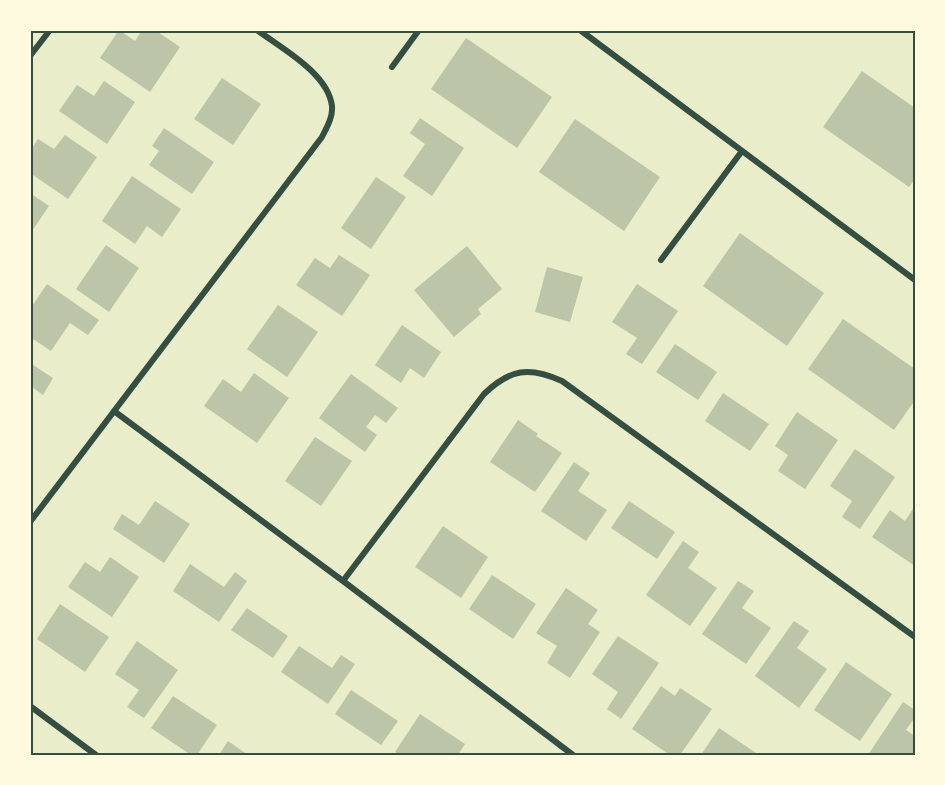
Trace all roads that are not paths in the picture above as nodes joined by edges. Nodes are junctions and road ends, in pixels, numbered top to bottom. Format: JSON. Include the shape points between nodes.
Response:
{"nodes":[{"id":1,"x":50,"y":30,"type":"edge"},
{"id":2,"x":257,"y":30,"type":"edge"},
{"id":3,"x":419,"y":30,"type":"edge"},
{"id":4,"x":580,"y":30,"type":"edge"},
{"id":5,"x":30,"y":56,"type":"edge"},
{"id":6,"x":392,"y":67,"type":"dead end"},
{"id":7,"x":742,"y":151,"type":"junction"},
{"id":8,"x":661,"y":260,"type":"dead end"},
{"id":9,"x":915,"y":280,"type":"edge"},
{"id":10,"x":114,"y":411,"type":"junction"},
{"id":11,"x":30,"y":522,"type":"edge"},
{"id":12,"x":343,"y":581,"type":"junction"},
{"id":13,"x":915,"y":637,"type":"edge"},
{"id":14,"x":30,"y":706,"type":"edge"},
{"id":15,"x":96,"y":755,"type":"edge"},
{"id":16,"x":573,"y":755,"type":"edge"}],
"edges":[{"from":1,"to":5,"type":"street"},
{"from":2,"to":10,"type":"street","via":[[319,79],[329,92],[330,120],[322,137]]},
{"from":3,"to":6,"type":"street"},
{"from":4,"to":7,"type":"street"},
{"from":7,"to":8,"type":"street"},
{"from":7,"to":9,"type":"street"},
{"from":10,"to":11,"type":"street"},
{"from":10,"to":12,"type":"street"},
{"from":12,"to":13,"type":"street","via":[[484,394],[496,382],[529,371],[562,381]]},
{"from":12,"to":16,"type":"street"},
{"from":14,"to":15,"type":"street"}]}
